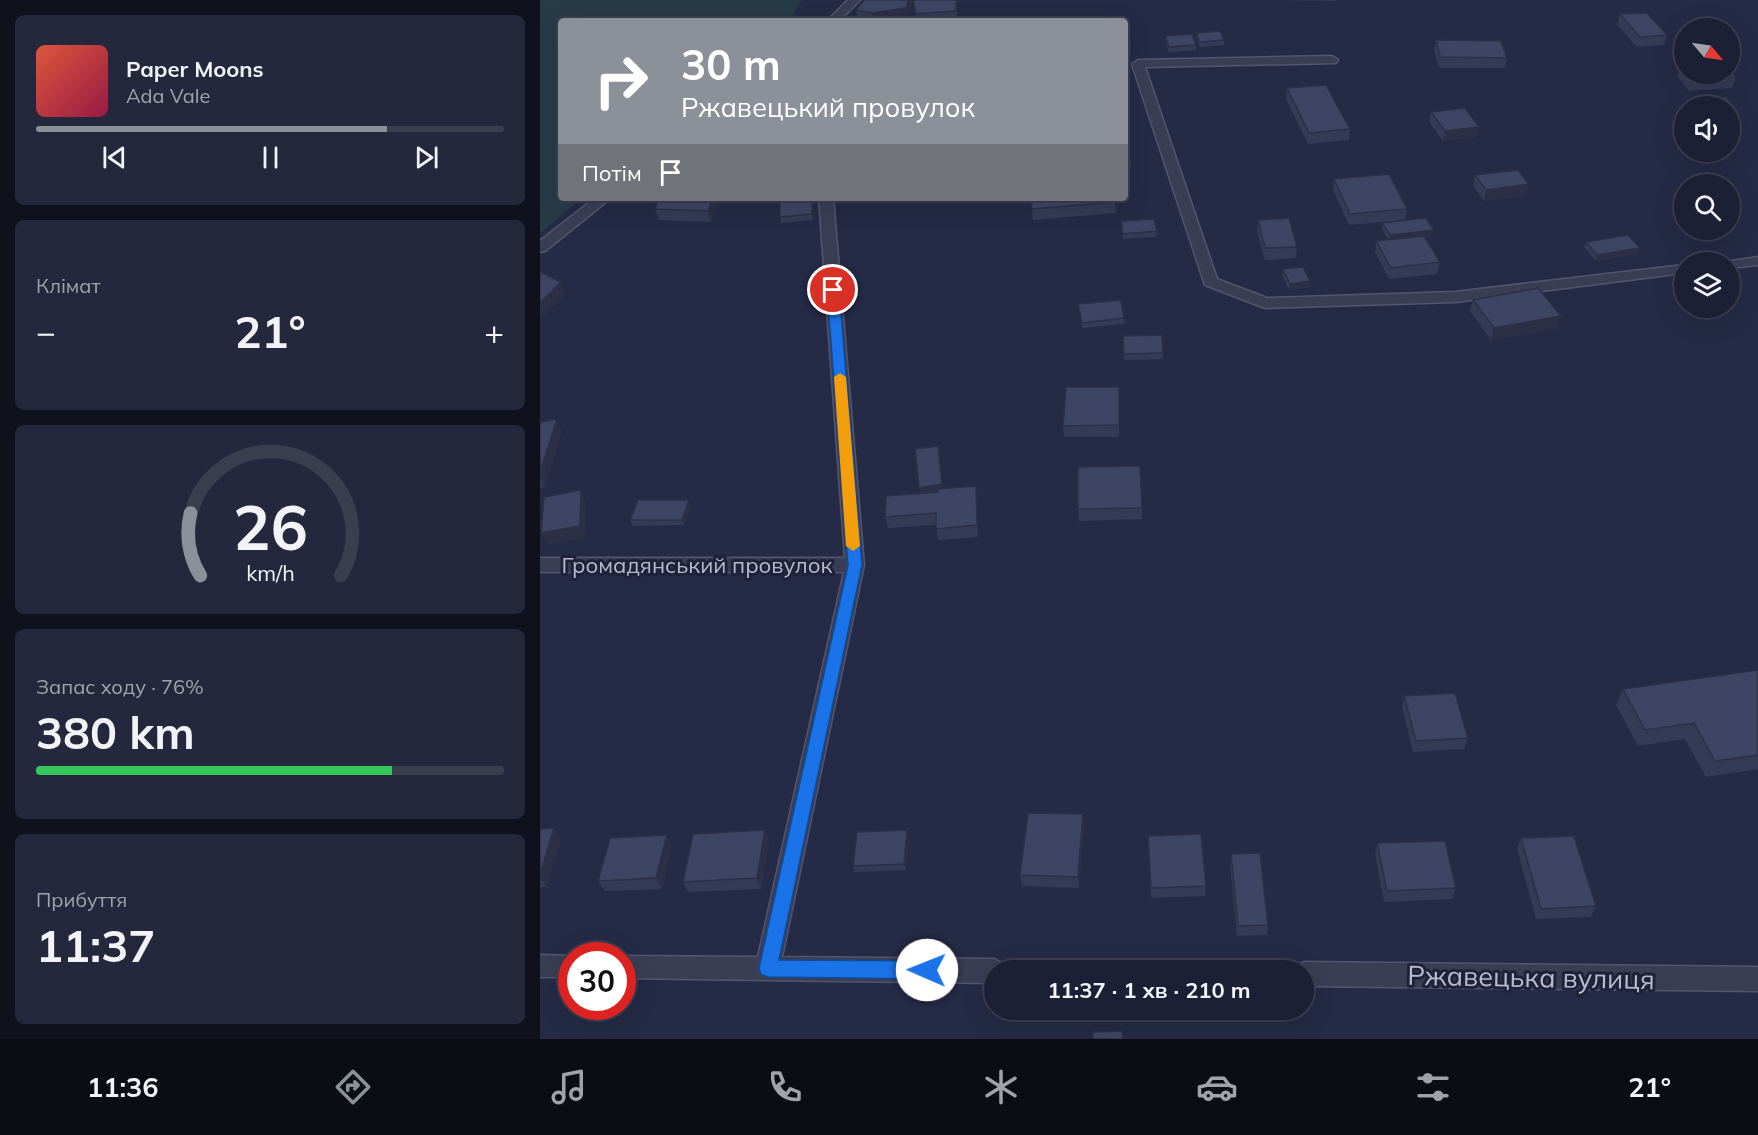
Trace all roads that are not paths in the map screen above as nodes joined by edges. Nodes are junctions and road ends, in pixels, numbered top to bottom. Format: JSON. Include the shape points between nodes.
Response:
{"nodes":[{"id":1,"x":854,"y":0,"type":"edge"},
{"id":2,"x":836,"y":18,"type":"edge"},
{"id":3,"x":1332,"y":60,"type":"dead end"},
{"id":4,"x":600,"y":201,"type":"edge"},
{"id":5,"x":826,"y":201,"type":"edge"},
{"id":6,"x":540,"y":248,"type":"edge"},
{"id":7,"x":1758,"y":261,"type":"edge"},
{"id":8,"x":1740,"y":263,"type":"edge"},
{"id":9,"x":1674,"y":270,"type":"edge"},
{"id":10,"x":540,"y":565,"type":"edge"},
{"id":11,"x":855,"y":565,"type":"junction"},
{"id":12,"x":540,"y":966,"type":"edge"},
{"id":13,"x":558,"y":966,"type":"edge"},
{"id":14,"x":636,"y":967,"type":"edge"},
{"id":15,"x":768,"y":968,"type":"junction"},
{"id":16,"x":984,"y":971,"type":"edge"},
{"id":17,"x":1314,"y":974,"type":"edge"},
{"id":18,"x":1758,"y":979,"type":"edge"}],
"edges":[{"from":1,"to":2,"type":"street"},
{"from":3,"to":9,"type":"street","via":[[1138,64],[1210,282],[1265,303],[1455,297]]},
{"from":4,"to":6,"type":"street"},
{"from":5,"to":11,"type":"street"},
{"from":7,"to":8,"type":"street"},
{"from":10,"to":11,"type":"street","name":"Громадянський провулок"},
{"from":11,"to":15,"type":"street"},
{"from":12,"to":13,"type":"street"},
{"from":14,"to":15,"type":"street"},
{"from":15,"to":16,"type":"street"},
{"from":17,"to":18,"type":"street","name":"Ржавецька вулиця"}]}
